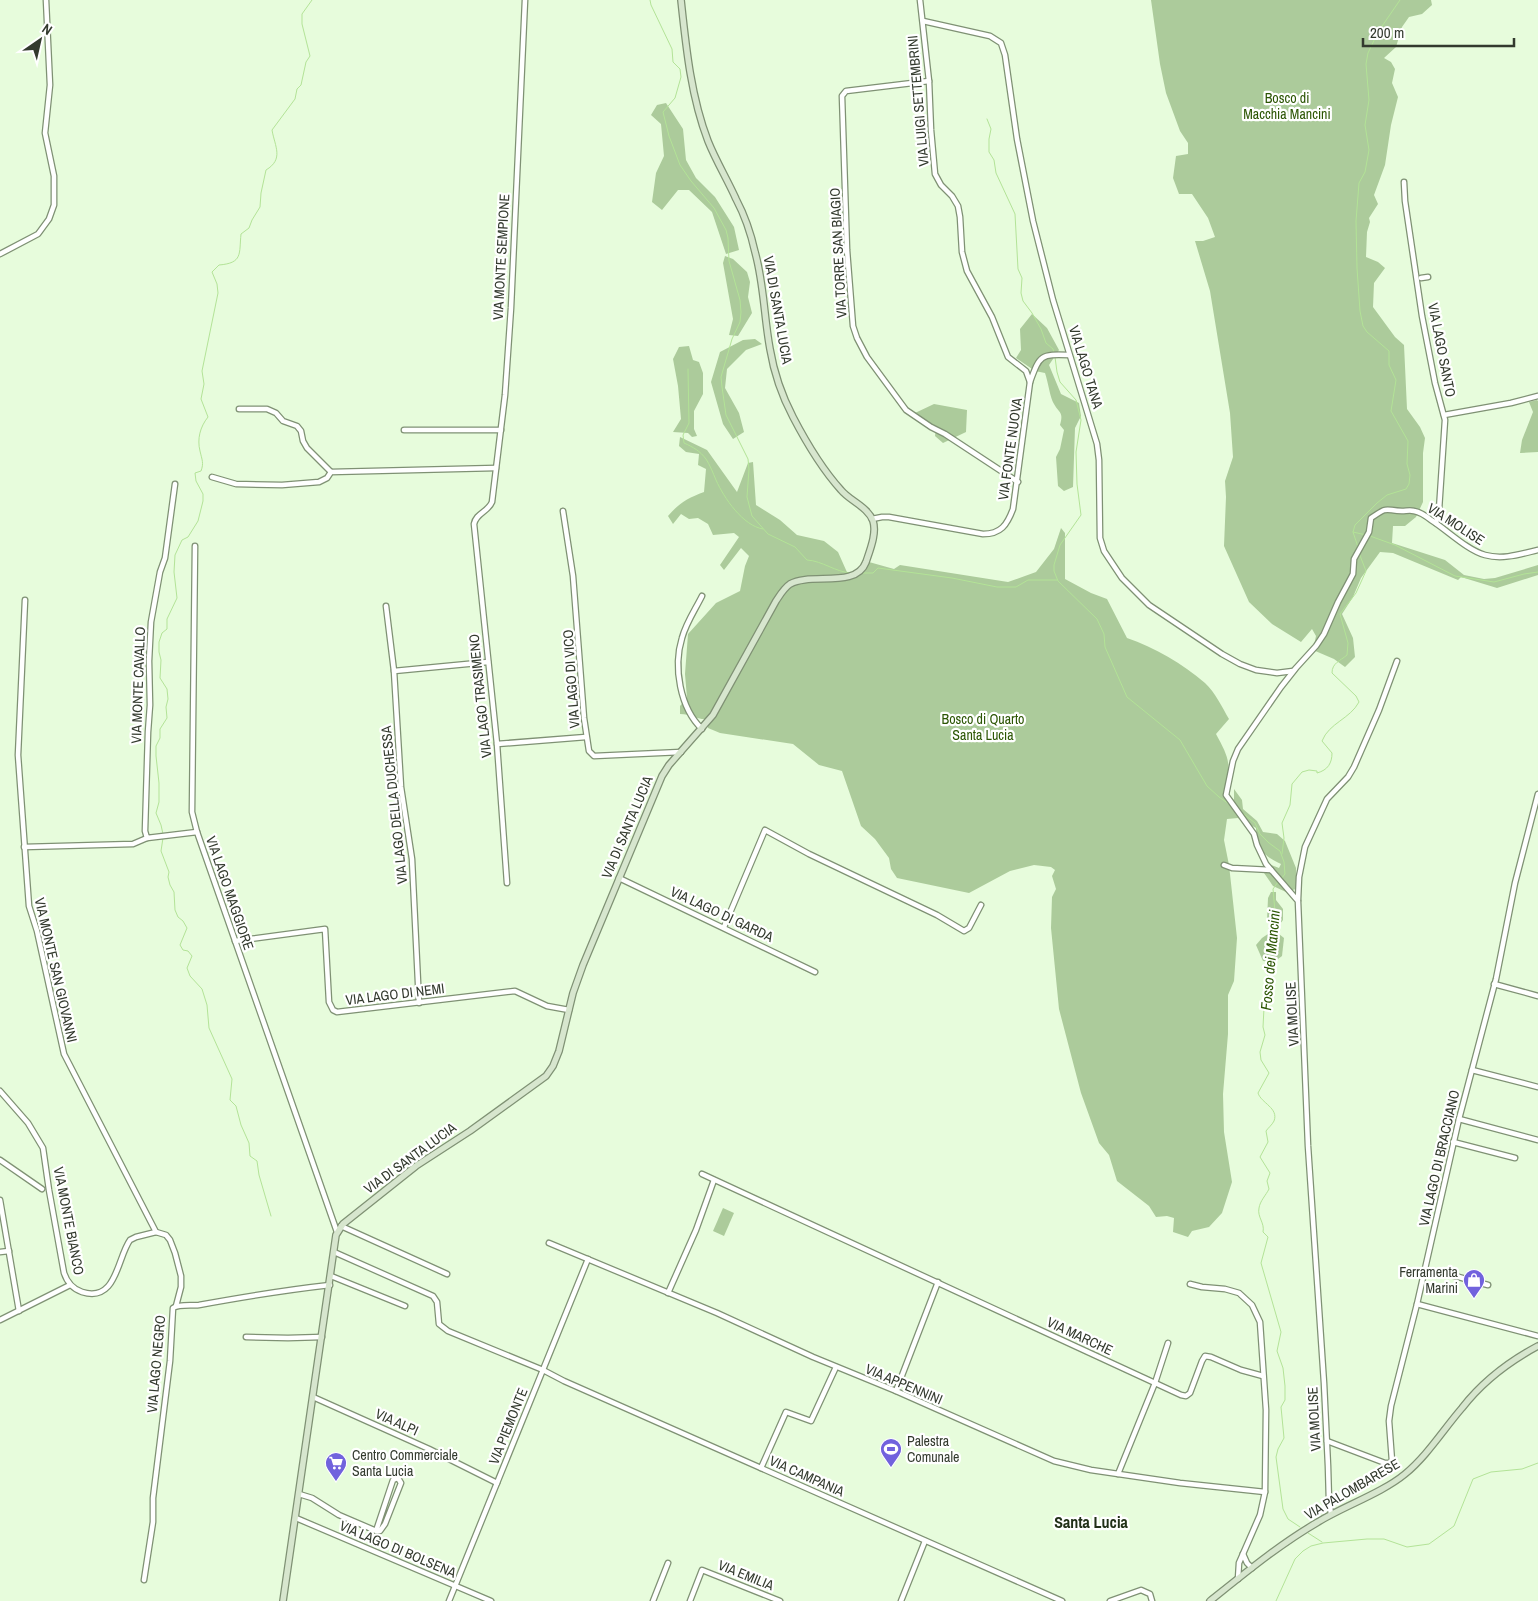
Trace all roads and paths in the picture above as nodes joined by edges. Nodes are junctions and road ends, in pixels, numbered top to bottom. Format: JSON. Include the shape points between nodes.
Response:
{"nodes":[{"id":1,"x":46,"y":0,"type":"edge"},
{"id":2,"x":524,"y":0,"type":"edge"},
{"id":3,"x":681,"y":0,"type":"edge"},
{"id":4,"x":920,"y":0,"type":"edge"},
{"id":5,"x":923,"y":21,"type":"junction"},
{"id":6,"x":929,"y":81,"type":"junction"},
{"id":7,"x":1404,"y":182,"type":"dead end"},
{"id":8,"x":0,"y":254,"type":"edge"},
{"id":9,"x":1428,"y":277,"type":"dead end"},
{"id":10,"x":1421,"y":278,"type":"dead end"},
{"id":11,"x":1069,"y":355,"type":"junction"},
{"id":12,"x":1030,"y":382,"type":"junction"},
{"id":13,"x":1538,"y":396,"type":"edge"},
{"id":14,"x":239,"y":408,"type":"dead end"},
{"id":15,"x":1444,"y":415,"type":"junction"},
{"id":16,"x":404,"y":430,"type":"dead end"},
{"id":17,"x":501,"y":430,"type":"junction"},
{"id":18,"x":496,"y":468,"type":"junction"},
{"id":19,"x":331,"y":472,"type":"junction"},
{"id":20,"x":212,"y":477,"type":"dead end"},
{"id":21,"x":1018,"y":482,"type":"junction"},
{"id":22,"x":175,"y":484,"type":"dead end"},
{"id":23,"x":563,"y":511,"type":"dead end"},
{"id":24,"x":485,"y":512,"type":"joint"},
{"id":25,"x":872,"y":519,"type":"junction"},
{"id":26,"x":1436,"y":523,"type":"junction"},
{"id":27,"x":195,"y":546,"type":"dead end"},
{"id":28,"x":1538,"y":550,"type":"edge"},
{"id":29,"x":702,"y":596,"type":"dead end"},
{"id":30,"x":25,"y":600,"type":"dead end"},
{"id":31,"x":386,"y":606,"type":"dead end"},
{"id":32,"x":1397,"y":661,"type":"dead end"},
{"id":33,"x":488,"y":662,"type":"junction"},
{"id":34,"x":394,"y":671,"type":"junction"},
{"id":35,"x":1294,"y":671,"type":"junction"},
{"id":36,"x":702,"y":730,"type":"junction"},
{"id":37,"x":586,"y":737,"type":"junction"},
{"id":38,"x":496,"y":744,"type":"junction"},
{"id":39,"x":681,"y":752,"type":"junction"},
{"id":40,"x":1538,"y":794,"type":"edge"},
{"id":41,"x":197,"y":832,"type":"junction"},
{"id":42,"x":147,"y":838,"type":"junction"},
{"id":43,"x":24,"y":846,"type":"junction"},
{"id":44,"x":1224,"y":866,"type":"dead end"},
{"id":45,"x":1271,"y":870,"type":"junction"},
{"id":46,"x":619,"y":878,"type":"junction"},
{"id":47,"x":507,"y":883,"type":"dead end"},
{"id":48,"x":1298,"y":901,"type":"junction"},
{"id":49,"x":981,"y":905,"type":"dead end"},
{"id":50,"x":724,"y":927,"type":"junction"},
{"id":51,"x":235,"y":940,"type":"junction"},
{"id":52,"x":815,"y":972,"type":"dead end"},
{"id":53,"x":1494,"y":984,"type":"junction"},
{"id":54,"x":1538,"y":996,"type":"edge"},
{"id":55,"x":418,"y":1003,"type":"junction"},
{"id":56,"x":569,"y":1010,"type":"junction"},
{"id":57,"x":1472,"y":1070,"type":"junction"},
{"id":58,"x":1538,"y":1087,"type":"edge"},
{"id":59,"x":0,"y":1091,"type":"edge"},
{"id":60,"x":1458,"y":1119,"type":"junction"},
{"id":61,"x":1538,"y":1140,"type":"edge"},
{"id":62,"x":1453,"y":1142,"type":"junction"},
{"id":63,"x":1515,"y":1158,"type":"dead end"},
{"id":64,"x":0,"y":1160,"type":"edge"},
{"id":65,"x":702,"y":1174,"type":"dead end"},
{"id":66,"x":714,"y":1180,"type":"junction"},
{"id":67,"x":42,"y":1189,"type":"dead end"},
{"id":68,"x":0,"y":1200,"type":"edge"},
{"id":69,"x":341,"y":1226,"type":"junction"},
{"id":70,"x":156,"y":1232,"type":"junction"},
{"id":71,"x":337,"y":1232,"type":"junction"},
{"id":72,"x":550,"y":1243,"type":"dead end"},
{"id":73,"x":9,"y":1251,"type":"junction"},
{"id":74,"x":0,"y":1252,"type":"edge"},
{"id":75,"x":334,"y":1252,"type":"junction"},
{"id":76,"x":588,"y":1259,"type":"junction"},
{"id":77,"x":1444,"y":1273,"type":"dead end"},
{"id":78,"x":447,"y":1274,"type":"dead end"},
{"id":79,"x":331,"y":1276,"type":"junction"},
{"id":80,"x":938,"y":1282,"type":"junction"},
{"id":81,"x":1190,"y":1284,"type":"dead end"},
{"id":82,"x":70,"y":1285,"type":"junction"},
{"id":83,"x":330,"y":1285,"type":"junction"},
{"id":84,"x":1488,"y":1285,"type":"dead end"},
{"id":85,"x":668,"y":1293,"type":"junction"},
{"id":86,"x":1417,"y":1304,"type":"junction"},
{"id":87,"x":176,"y":1306,"type":"junction"},
{"id":88,"x":405,"y":1306,"type":"dead end"},
{"id":89,"x":19,"y":1311,"type":"junction"},
{"id":90,"x":0,"y":1320,"type":"edge"},
{"id":91,"x":1538,"y":1336,"type":"edge"},
{"id":92,"x":246,"y":1337,"type":"dead end"},
{"id":93,"x":322,"y":1337,"type":"junction"},
{"id":94,"x":1168,"y":1343,"type":"dead end"},
{"id":95,"x":1538,"y":1346,"type":"edge"},
{"id":96,"x":836,"y":1367,"type":"junction"},
{"id":97,"x":543,"y":1370,"type":"junction"},
{"id":98,"x":1263,"y":1376,"type":"junction"},
{"id":99,"x":1155,"y":1383,"type":"junction"},
{"id":100,"x":896,"y":1391,"type":"junction"},
{"id":101,"x":313,"y":1397,"type":"junction"},
{"id":102,"x":1327,"y":1441,"type":"junction"},
{"id":103,"x":761,"y":1468,"type":"junction"},
{"id":104,"x":1118,"y":1474,"type":"junction"},
{"id":105,"x":497,"y":1483,"type":"junction"},
{"id":106,"x":1265,"y":1492,"type":"junction"},
{"id":107,"x":299,"y":1494,"type":"junction"},
{"id":108,"x":1331,"y":1514,"type":"junction"},
{"id":109,"x":296,"y":1518,"type":"junction"},
{"id":110,"x":376,"y":1531,"type":"junction"},
{"id":111,"x":925,"y":1540,"type":"junction"},
{"id":112,"x":1243,"y":1554,"type":"junction"},
{"id":113,"x":668,"y":1563,"type":"dead end"},
{"id":114,"x":1252,"y":1568,"type":"junction"},
{"id":115,"x":1238,"y":1579,"type":"junction"},
{"id":116,"x":144,"y":1580,"type":"dead end"},
{"id":117,"x":456,"y":1586,"type":"junction"},
{"id":118,"x":283,"y":1601,"type":"edge"},
{"id":119,"x":449,"y":1601,"type":"edge"},
{"id":120,"x":491,"y":1601,"type":"edge"},
{"id":121,"x":653,"y":1601,"type":"edge"},
{"id":122,"x":690,"y":1601,"type":"edge"},
{"id":123,"x":780,"y":1601,"type":"edge"},
{"id":124,"x":902,"y":1601,"type":"edge"},
{"id":125,"x":1062,"y":1601,"type":"edge"},
{"id":126,"x":1110,"y":1601,"type":"edge"},
{"id":127,"x":1152,"y":1601,"type":"edge"},
{"id":128,"x":1210,"y":1601,"type":"edge"}],
"edges":[{"from":1,"to":8,"type":"street","via":[[50,85],[45,133],[54,176],[54,205],[38,234]]},
{"from":2,"to":17,"type":"street","name":"VIA MONTE SEMPIONE","via":[[511,308]]},
{"from":3,"to":25,"type":"street","name":"VIA DI SANTA LUCIA","via":[[698,110],[708,141],[751,236],[761,276],[769,348],[781,389],[795,422],[825,469],[842,491]]},
{"from":4,"to":5,"type":"street","name":"VIA LUIGI SETTEMBRINI"},
{"from":5,"to":6,"type":"street","name":"VIA LUIGI SETTEMBRINI"},
{"from":5,"to":11,"type":"street","name":"VIA LAGO TANA","via":[[990,36],[1002,46],[1030,209]]},
{"from":6,"to":12,"type":"street","name":"VIA LUIGI SETTEMBRINI","via":[[934,169],[959,209],[964,266],[992,317],[1008,357],[1026,370]]},
{"from":6,"to":21,"type":"street","name":"VIA TORRE SAN BIAGIO","via":[[846,91],[842,96],[852,321],[867,357],[906,410]]},
{"from":7,"to":15,"type":"street","name":"VIA LAGO SANTO","via":[[1422,316]]},
{"from":9,"to":10,"type":"street"},
{"from":11,"to":12,"type":"street","name":"VIA FONTE NUOVA","via":[[1051,354],[1039,360]]},
{"from":11,"to":35,"type":"street","name":"VIA LAGO TANA","via":[[1098,450],[1100,538],[1111,565],[1152,608],[1240,664],[1270,673]]},
{"from":12,"to":21,"type":"street","name":"VIA FONTE NUOVA"},
{"from":13,"to":15,"type":"street"},
{"from":14,"to":19,"type":"street","via":[[271,410],[283,421],[298,426],[307,448]]},
{"from":15,"to":26,"type":"street","name":"VIA LAGO SANTO"},
{"from":16,"to":17,"type":"street"},
{"from":17,"to":18,"type":"street","name":"VIA MONTE SEMPIONE"},
{"from":18,"to":19,"type":"street"},
{"from":18,"to":24,"type":"street","name":"VIA MONTE SEMPIONE","via":[[492,502]]},
{"from":19,"to":20,"type":"street","via":[[319,482],[282,485],[236,484]]},
{"from":21,"to":25,"type":"street","name":"VIA FONTE NUOVA","via":[[1013,510],[1004,527],[994,533],[971,533],[889,517]]},
{"from":22,"to":42,"type":"street","name":"VIA MONTE CAVALLO","via":[[165,559],[151,622]]},
{"from":23,"to":37,"type":"street","name":"VIA LAGO DI VICO","via":[[573,576]]},
{"from":24,"to":33,"type":"street","name":"VIA LAGO TRASIMENO","via":[[476,517],[474,524]]},
{"from":25,"to":36,"type":"street","name":"VIA DI SANTA LUCIA","via":[[874,535],[866,562],[858,573],[796,582],[786,587]]},
{"from":26,"to":28,"type":"street","name":"VIA MOLISE","via":[[1484,555],[1502,557]]},
{"from":26,"to":35,"type":"street","name":"VIA MOLISE","via":[[1414,511],[1392,509],[1383,509],[1371,518],[1369,532],[1354,559],[1353,574],[1324,634]]},
{"from":27,"to":41,"type":"street","name":"VIA LAGO MAGGIORE","via":[[191,799]]},
{"from":29,"to":36,"type":"street","via":[[682,637],[679,663],[685,705]]},
{"from":30,"to":43,"type":"street","name":"VIA MONTE SAN GIOVANNI","via":[[18,751]]},
{"from":31,"to":34,"type":"street","name":"VIA LAGO DELLA DUCHESSA"},
{"from":32,"to":48,"type":"street","name":"VIA MOLISE","via":[[1354,768],[1327,799],[1305,847]]},
{"from":33,"to":34,"type":"street"},
{"from":33,"to":38,"type":"street","name":"VIA LAGO TRASIMENO"},
{"from":34,"to":55,"type":"street","name":"VIA LAGO DELLA DUCHESSA","via":[[401,787],[412,859]]},
{"from":35,"to":45,"type":"street","via":[[1236,753],[1226,795],[1253,832]]},
{"from":36,"to":39,"type":"street","name":"VIA DI SANTA LUCIA"},
{"from":37,"to":38,"type":"street"},
{"from":37,"to":39,"type":"street","name":"VIA LAGO DI VICO","via":[[588,751],[594,756]]},
{"from":38,"to":47,"type":"street","name":"VIA LAGO TRASIMENO"},
{"from":39,"to":46,"type":"street","name":"VIA DI SANTA LUCIA","via":[[662,776]]},
{"from":40,"to":53,"type":"street","name":"VIA LAGO DI BRACCIANO"},
{"from":41,"to":42,"type":"street"},
{"from":41,"to":51,"type":"street","name":"VIA LAGO MAGGIORE"},
{"from":42,"to":43,"type":"street","via":[[133,844]]},
{"from":43,"to":70,"type":"street","name":"VIA MONTE SAN GIOVANNI","via":[[28,902],[38,933],[63,1051]]},
{"from":44,"to":45,"type":"street"},
{"from":45,"to":48,"type":"street"},
{"from":46,"to":50,"type":"street","name":"VIA LAGO DI GARDA"},
{"from":46,"to":56,"type":"street","name":"VIA DI SANTA LUCIA","via":[[581,970]]},
{"from":48,"to":102,"type":"street","name":"VIA MOLISE","via":[[1308,1146]]},
{"from":49,"to":50,"type":"street","via":[[969,928],[964,931],[765,830]]},
{"from":50,"to":52,"type":"street","name":"VIA LAGO DI GARDA"},
{"from":51,"to":55,"type":"street","name":"VIA LAGO DI NEMI","via":[[325,928],[329,1002],[333,1010],[340,1012]]},
{"from":51,"to":71,"type":"street","name":"VIA LAGO MAGGIORE"},
{"from":53,"to":54,"type":"street"},
{"from":53,"to":57,"type":"street","name":"VIA LAGO DI BRACCIANO"},
{"from":55,"to":56,"type":"street","name":"VIA LAGO DI NEMI","via":[[515,991],[547,1006]]},
{"from":56,"to":69,"type":"street","name":"VIA DI SANTA LUCIA","via":[[557,1057],[543,1079],[428,1157]]},
{"from":57,"to":58,"type":"street"},
{"from":57,"to":60,"type":"street","name":"VIA LAGO DI BRACCIANO"},
{"from":59,"to":82,"type":"street","name":"VIA MONTE BIANCO","via":[[28,1123],[43,1148],[64,1273]]},
{"from":60,"to":61,"type":"street"},
{"from":60,"to":62,"type":"street","name":"VIA LAGO DI BRACCIANO"},
{"from":62,"to":63,"type":"street"},
{"from":62,"to":86,"type":"street","name":"VIA LAGO DI BRACCIANO"},
{"from":64,"to":67,"type":"street"},
{"from":65,"to":66,"type":"street","name":"VIA MARCHE"},
{"from":66,"to":80,"type":"street","name":"VIA MARCHE"},
{"from":66,"to":85,"type":"street"},
{"from":68,"to":73,"type":"street"},
{"from":69,"to":71,"type":"street","name":"VIA DI SANTA LUCIA"},
{"from":69,"to":78,"type":"street"},
{"from":70,"to":82,"type":"street","name":"VIA MONTE BIANCO","via":[[130,1240],[113,1280],[103,1291],[85,1293]]},
{"from":70,"to":87,"type":"street","via":[[169,1239],[178,1260],[181,1281]]},
{"from":71,"to":75,"type":"street","name":"VIA DI SANTA LUCIA"},
{"from":72,"to":76,"type":"street","name":"VIA APPENNINI"},
{"from":73,"to":74,"type":"street"},
{"from":73,"to":89,"type":"street"},
{"from":75,"to":79,"type":"street","name":"VIA DI SANTA LUCIA"},
{"from":75,"to":97,"type":"street","name":"VIA CAMPANIA","via":[[433,1296],[437,1302],[438,1322],[446,1330]]},
{"from":76,"to":85,"type":"street","name":"VIA APPENNINI"},
{"from":76,"to":97,"type":"street","name":"VIA PIEMONTE"},
{"from":77,"to":84,"type":"street"},
{"from":79,"to":83,"type":"street","name":"VIA DI SANTA LUCIA"},
{"from":79,"to":88,"type":"street"},
{"from":80,"to":99,"type":"street","name":"VIA MARCHE"},
{"from":80,"to":100,"type":"street"},
{"from":81,"to":98,"type":"street","via":[[1225,1288],[1244,1296],[1252,1305],[1260,1326]]},
{"from":82,"to":89,"type":"street"},
{"from":83,"to":87,"type":"street","name":"VIA LAGO NEGRO"},
{"from":83,"to":93,"type":"street","name":"VIA DI SANTA LUCIA"},
{"from":85,"to":96,"type":"street","name":"VIA APPENNINI"},
{"from":86,"to":91,"type":"street"},
{"from":86,"to":102,"type":"street","name":"VIA LAGO DI BRACCIANO","via":[[1390,1412],[1391,1462],[1385,1463]]},
{"from":87,"to":116,"type":"street","name":"VIA LAGO NEGRO","via":[[172,1310],[170,1361]]},
{"from":89,"to":90,"type":"street"},
{"from":92,"to":93,"type":"street"},
{"from":93,"to":101,"type":"street","name":"VIA DI SANTA LUCIA"},
{"from":94,"to":99,"type":"street"},
{"from":95,"to":108,"type":"street","name":"VIA PALOMBARESE","via":[[1485,1383],[1405,1474]]},
{"from":96,"to":100,"type":"street","name":"VIA APPENNINI"},
{"from":96,"to":103,"type":"street","via":[[812,1422],[786,1412]]},
{"from":97,"to":103,"type":"street","name":"VIA CAMPANIA"},
{"from":97,"to":105,"type":"street","name":"VIA PIEMONTE"},
{"from":98,"to":99,"type":"street","name":"VIA MARCHE","via":[[1206,1356],[1188,1396]]},
{"from":98,"to":106,"type":"street"},
{"from":99,"to":104,"type":"street"},
{"from":100,"to":104,"type":"street","name":"VIA APPENNINI","via":[[1053,1464]]},
{"from":101,"to":105,"type":"street","name":"VIA ALPI"},
{"from":101,"to":107,"type":"street","name":"VIA DI SANTA LUCIA"},
{"from":102,"to":108,"type":"street","name":"VIA MOLISE"},
{"from":103,"to":111,"type":"street","name":"VIA CAMPANIA"},
{"from":104,"to":106,"type":"street","name":"VIA APPENNINI"},
{"from":105,"to":117,"type":"street","name":"VIA PIEMONTE"},
{"from":106,"to":112,"type":"street","via":[[1260,1515]]},
{"from":107,"to":109,"type":"street","name":"VIA DI SANTA LUCIA"},
{"from":107,"to":110,"type":"street"},
{"from":108,"to":114,"type":"street","name":"VIA PALOMBARESE"},
{"from":109,"to":117,"type":"street","name":"VIA LAGO DI BOLSENA"},
{"from":109,"to":118,"type":"street","name":"VIA DI SANTA LUCIA"},
{"from":110,"to":110,"type":"street","via":[[392,1483],[398,1478],[401,1483],[385,1524]]},
{"from":111,"to":124,"type":"street"},
{"from":111,"to":125,"type":"street","name":"VIA CAMPANIA"},
{"from":112,"to":114,"type":"street"},
{"from":112,"to":115,"type":"street"},
{"from":113,"to":121,"type":"street"},
{"from":114,"to":115,"type":"street","name":"VIA PALOMBARESE"},
{"from":115,"to":128,"type":"street","name":"VIA PALOMBARESE"},
{"from":117,"to":119,"type":"street","name":"VIA PIEMONTE"},
{"from":117,"to":120,"type":"street","name":"VIA LAGO DI BOLSENA"},
{"from":122,"to":123,"type":"street","name":"VIA EMILIA","via":[[702,1570]]},
{"from":126,"to":127,"type":"street","via":[[1142,1590],[1150,1594]]}]}
